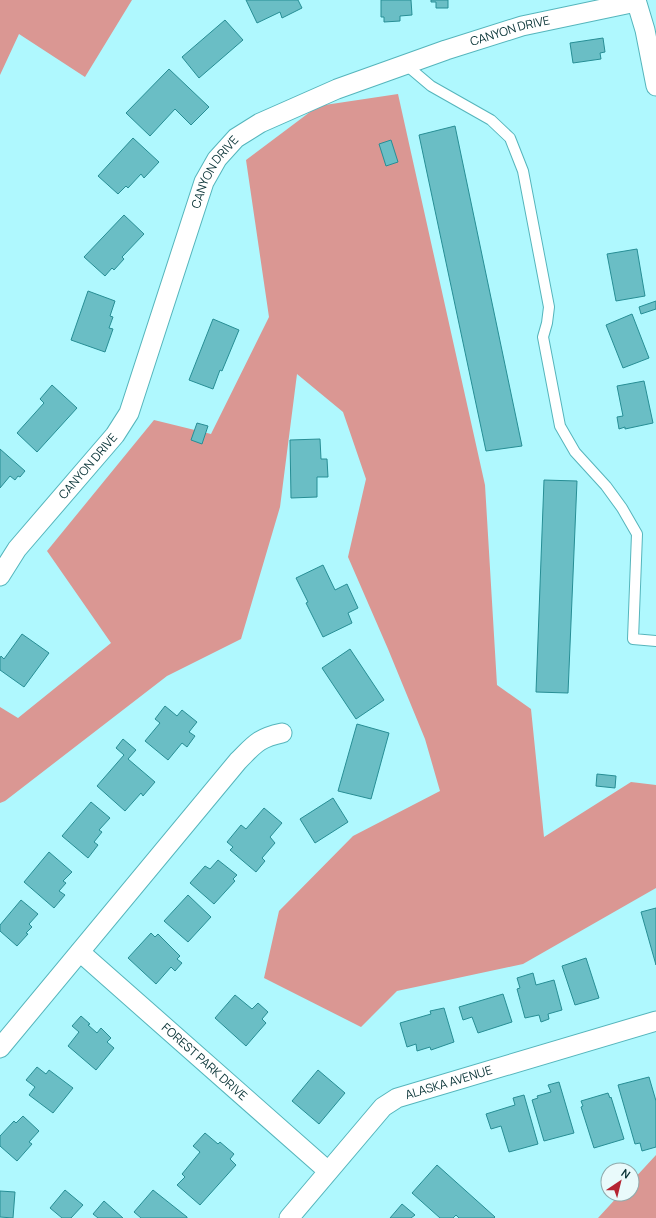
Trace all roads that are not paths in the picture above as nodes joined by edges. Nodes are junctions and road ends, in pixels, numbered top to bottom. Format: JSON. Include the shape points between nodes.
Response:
{"nodes":[{"id":1,"x":636,"y":1,"type":"edge"},
{"id":2,"x":405,"y":64,"type":"junction"},
{"id":3,"x":656,"y":86,"type":"edge"},
{"id":4,"x":0,"y":576,"type":"edge"},
{"id":5,"x":656,"y":642,"type":"edge"},
{"id":6,"x":282,"y":733,"type":"dead end"},
{"id":7,"x":80,"y":952,"type":"junction"},
{"id":8,"x":656,"y":1021,"type":"edge"},
{"id":9,"x":0,"y":1048,"type":"edge"},
{"id":10,"x":328,"y":1171,"type":"junction"},
{"id":11,"x":289,"y":1218,"type":"edge"}],
"edges":[{"from":1,"to":2,"type":"street","name":"CANYON DRIVE","via":[[522,26]]},
{"from":1,"to":3,"type":"street","via":[[645,30]]},
{"from":2,"to":4,"type":"street","name":"CANYON DRIVE","via":[[337,89],[260,123],[236,138],[217,159],[204,182],[129,413],[115,435],[17,549]]},
{"from":2,"to":5,"type":"lane","via":[[431,86],[491,120],[510,138],[523,171],[549,307],[543,337],[560,426],[575,452],[606,486],[637,534],[633,639]]},
{"from":6,"to":7,"type":"street","via":[[257,742],[238,761]]},
{"from":7,"to":9,"type":"street"},
{"from":7,"to":10,"type":"street","name":"FOREST PARK DRIVE"},
{"from":8,"to":10,"type":"street","name":"ALASKA AVENUE","via":[[397,1098],[382,1107]]},
{"from":10,"to":11,"type":"street","name":"ALASKA AVENUE"}]}
